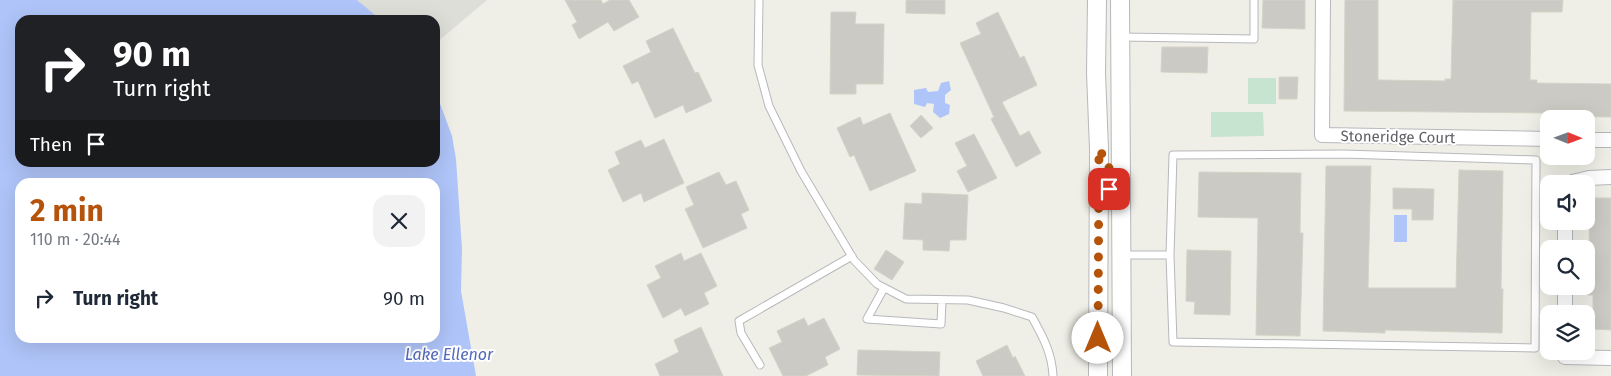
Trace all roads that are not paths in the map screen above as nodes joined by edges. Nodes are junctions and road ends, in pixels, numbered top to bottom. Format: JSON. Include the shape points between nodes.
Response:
{"nodes":[{"id":1,"x":759,"y":0,"type":"edge"},
{"id":2,"x":1097,"y":0,"type":"edge"},
{"id":3,"x":1120,"y":0,"type":"edge"},
{"id":4,"x":1254,"y":0,"type":"edge"},
{"id":5,"x":1323,"y":0,"type":"edge"},
{"id":6,"x":1121,"y":37,"type":"junction"},
{"id":7,"x":1540,"y":139,"type":"edge"},
{"id":8,"x":1595,"y":140,"type":"edge"},
{"id":9,"x":1611,"y":140,"type":"edge"},
{"id":10,"x":1099,"y":149,"type":"junction"},
{"id":11,"x":1611,"y":177,"type":"edge"},
{"id":12,"x":1595,"y":178,"type":"edge"},
{"id":13,"x":1122,"y":255,"type":"junction"},
{"id":14,"x":1170,"y":255,"type":"junction"},
{"id":15,"x":852,"y":256,"type":"junction"},
{"id":16,"x":884,"y":288,"type":"junction"},
{"id":17,"x":942,"y":300,"type":"junction"},
{"id":18,"x":1595,"y":358,"type":"edge"},
{"id":19,"x":1611,"y":358,"type":"edge"},
{"id":20,"x":760,"y":365,"type":"dead end"},
{"id":21,"x":1053,"y":376,"type":"edge"},
{"id":22,"x":1098,"y":376,"type":"edge"},
{"id":23,"x":1122,"y":376,"type":"edge"}],
"edges":[{"from":1,"to":15,"type":"lane","via":[[758,65],[769,106],[801,172]]},
{"from":2,"to":10,"type":"street"},
{"from":3,"to":6,"type":"street"},
{"from":4,"to":6,"type":"lane","via":[[1254,39]]},
{"from":5,"to":7,"type":"street","name":"Stoneridge Court","via":[[1322,135]]},
{"from":6,"to":13,"type":"street"},
{"from":8,"to":9,"type":"street"},
{"from":10,"to":13,"type":"street","via":[[1109,166],[1109,247],[1115,254]]},
{"from":10,"to":22,"type":"street"},
{"from":11,"to":12,"type":"street"},
{"from":13,"to":14,"type":"lane"},
{"from":13,"to":23,"type":"street"},
{"from":14,"to":14,"type":"lane","via":[[1173,155],[1344,154],[1536,160],[1535,348],[1173,342]]},
{"from":15,"to":16,"type":"lane"},
{"from":15,"to":20,"type":"lane","via":[[739,320],[741,333]]},
{"from":16,"to":17,"type":"lane","via":[[906,299]]},
{"from":16,"to":17,"type":"lane","via":[[867,319],[941,324]]},
{"from":17,"to":21,"type":"lane","via":[[968,300],[1032,317],[1048,348]]},
{"from":18,"to":19,"type":"street"}]}
